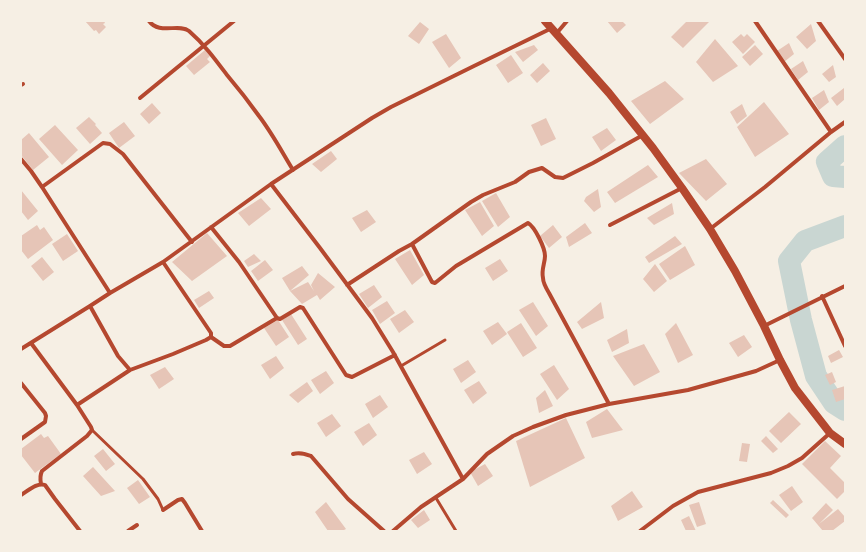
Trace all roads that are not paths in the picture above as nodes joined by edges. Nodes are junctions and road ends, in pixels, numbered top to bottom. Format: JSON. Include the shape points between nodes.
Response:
{"nodes":[{"id":1,"x":149,"y":21,"type":"edge"},
{"id":2,"x":234,"y":21,"type":"edge"},
{"id":3,"x":545,"y":21,"type":"edge"},
{"id":4,"x":567,"y":21,"type":"edge"},
{"id":5,"x":755,"y":21,"type":"edge"},
{"id":6,"x":818,"y":21,"type":"edge"},
{"id":7,"x":554,"y":31,"type":"junction"},
{"id":8,"x":204,"y":45,"type":"junction"},
{"id":9,"x":845,"y":58,"type":"edge"},
{"id":10,"x":140,"y":98,"type":"dead end"},
{"id":11,"x":845,"y":122,"type":"edge"},
{"id":12,"x":831,"y":132,"type":"junction"},
{"id":13,"x":643,"y":135,"type":"junction"},
{"id":14,"x":21,"y":159,"type":"edge"},
{"id":15,"x":293,"y":170,"type":"junction"},
{"id":16,"x":271,"y":184,"type":"junction"},
{"id":17,"x":42,"y":187,"type":"junction"},
{"id":18,"x":682,"y":188,"type":"junction"},
{"id":19,"x":610,"y":225,"type":"dead end"},
{"id":20,"x":211,"y":227,"type":"junction"},
{"id":21,"x":710,"y":229,"type":"junction"},
{"id":22,"x":192,"y":242,"type":"junction"},
{"id":23,"x":412,"y":244,"type":"junction"},
{"id":24,"x":163,"y":262,"type":"junction"},
{"id":25,"x":347,"y":284,"type":"junction"},
{"id":26,"x":845,"y":286,"type":"edge"},
{"id":27,"x":110,"y":293,"type":"junction"},
{"id":28,"x":822,"y":296,"type":"junction"},
{"id":29,"x":90,"y":306,"type":"junction"},
{"id":30,"x":276,"y":318,"type":"junction"},
{"id":31,"x":764,"y":326,"type":"junction"},
{"id":32,"x":211,"y":337,"type":"junction"},
{"id":33,"x":444,"y":340,"type":"dead end"},
{"id":34,"x":31,"y":343,"type":"junction"},
{"id":35,"x":845,"y":346,"type":"edge"},
{"id":36,"x":21,"y":349,"type":"edge"},
{"id":37,"x":394,"y":355,"type":"junction"},
{"id":38,"x":780,"y":360,"type":"junction"},
{"id":39,"x":401,"y":366,"type":"junction"},
{"id":40,"x":130,"y":370,"type":"junction"},
{"id":41,"x":21,"y":383,"type":"edge"},
{"id":42,"x":609,"y":404,"type":"junction"},
{"id":43,"x":77,"y":405,"type":"junction"},
{"id":44,"x":92,"y":430,"type":"junction"},
{"id":45,"x":830,"y":433,"type":"junction"},
{"id":46,"x":21,"y":439,"type":"edge"},
{"id":47,"x":845,"y":444,"type":"edge"},
{"id":48,"x":293,"y":454,"type":"dead end"},
{"id":49,"x":463,"y":479,"type":"junction"},
{"id":50,"x":41,"y":484,"type":"junction"},
{"id":51,"x":21,"y":495,"type":"edge"},
{"id":52,"x":436,"y":498,"type":"junction"},
{"id":53,"x":163,"y":510,"type":"joint"},
{"id":54,"x":137,"y":525,"type":"dead end"},
{"id":55,"x":80,"y":531,"type":"edge"},
{"id":56,"x":128,"y":531,"type":"edge"},
{"id":57,"x":202,"y":531,"type":"edge"},
{"id":58,"x":384,"y":531,"type":"edge"},
{"id":59,"x":393,"y":531,"type":"edge"},
{"id":60,"x":456,"y":531,"type":"edge"},
{"id":61,"x":640,"y":531,"type":"edge"}],
"edges":[{"from":1,"to":8,"type":"street","via":[[155,26],[187,30]]},
{"from":2,"to":8,"type":"street"},
{"from":3,"to":7,"type":"main road"},
{"from":4,"to":7,"type":"street"},
{"from":5,"to":12,"type":"street"},
{"from":6,"to":9,"type":"street"},
{"from":7,"to":13,"type":"main road"},
{"from":7,"to":15,"type":"street","via":[[385,111]]},
{"from":8,"to":10,"type":"street"},
{"from":8,"to":15,"type":"street","via":[[260,116]]},
{"from":11,"to":12,"type":"street"},
{"from":12,"to":21,"type":"street"},
{"from":13,"to":18,"type":"main road"},
{"from":13,"to":23,"type":"street","via":[[563,178],[555,178],[542,168],[529,172],[515,182],[471,202]]},
{"from":14,"to":17,"type":"street"},
{"from":15,"to":16,"type":"street"},
{"from":16,"to":20,"type":"street"},
{"from":16,"to":25,"type":"street"},
{"from":17,"to":22,"type":"street","via":[[103,143],[110,144],[123,154]]},
{"from":17,"to":27,"type":"street"},
{"from":18,"to":19,"type":"street"},
{"from":18,"to":21,"type":"main road"},
{"from":20,"to":22,"type":"street"},
{"from":20,"to":30,"type":"street","via":[[239,262]]},
{"from":21,"to":31,"type":"main road"},
{"from":22,"to":24,"type":"street"},
{"from":23,"to":25,"type":"street"},
{"from":23,"to":42,"type":"street","via":[[432,282],[435,283],[456,266],[528,223],[531,225],[545,254],[542,273],[548,293]]},
{"from":24,"to":27,"type":"street"},
{"from":24,"to":32,"type":"street","via":[[211,332]]},
{"from":25,"to":37,"type":"street","via":[[372,318]]},
{"from":26,"to":28,"type":"street"},
{"from":27,"to":29,"type":"street"},
{"from":28,"to":31,"type":"street"},
{"from":28,"to":35,"type":"street"},
{"from":29,"to":34,"type":"street"},
{"from":29,"to":40,"type":"street","via":[[118,356]]},
{"from":30,"to":32,"type":"street","via":[[230,346],[224,346]]},
{"from":30,"to":37,"type":"street","via":[[280,319],[300,307],[303,308],[346,375],[352,377]]},
{"from":31,"to":38,"type":"main road"},
{"from":32,"to":40,"type":"street"},
{"from":33,"to":39,"type":"lane"},
{"from":34,"to":36,"type":"street"},
{"from":34,"to":43,"type":"street"},
{"from":37,"to":39,"type":"street"},
{"from":38,"to":42,"type":"street","via":[[756,371],[688,390]]},
{"from":38,"to":45,"type":"main road","via":[[795,388]]},
{"from":39,"to":49,"type":"street"},
{"from":40,"to":43,"type":"street"},
{"from":41,"to":46,"type":"street","via":[[46,416],[45,422]]},
{"from":42,"to":49,"type":"street","via":[[566,415],[513,436],[487,454]]},
{"from":43,"to":44,"type":"street"},
{"from":44,"to":50,"type":"street","via":[[42,471]]},
{"from":44,"to":53,"type":"lane","via":[[143,479]]},
{"from":45,"to":47,"type":"main road"},
{"from":45,"to":61,"type":"street","via":[[802,458],[788,466],[771,473],[698,492],[673,506]]},
{"from":48,"to":58,"type":"street","via":[[311,456],[348,499]]},
{"from":49,"to":52,"type":"street"},
{"from":50,"to":51,"type":"street"},
{"from":50,"to":55,"type":"street","via":[[45,485]]},
{"from":52,"to":59,"type":"street"},
{"from":52,"to":60,"type":"lane"},
{"from":53,"to":57,"type":"street","via":[[182,500]]},
{"from":54,"to":56,"type":"street"}]}
